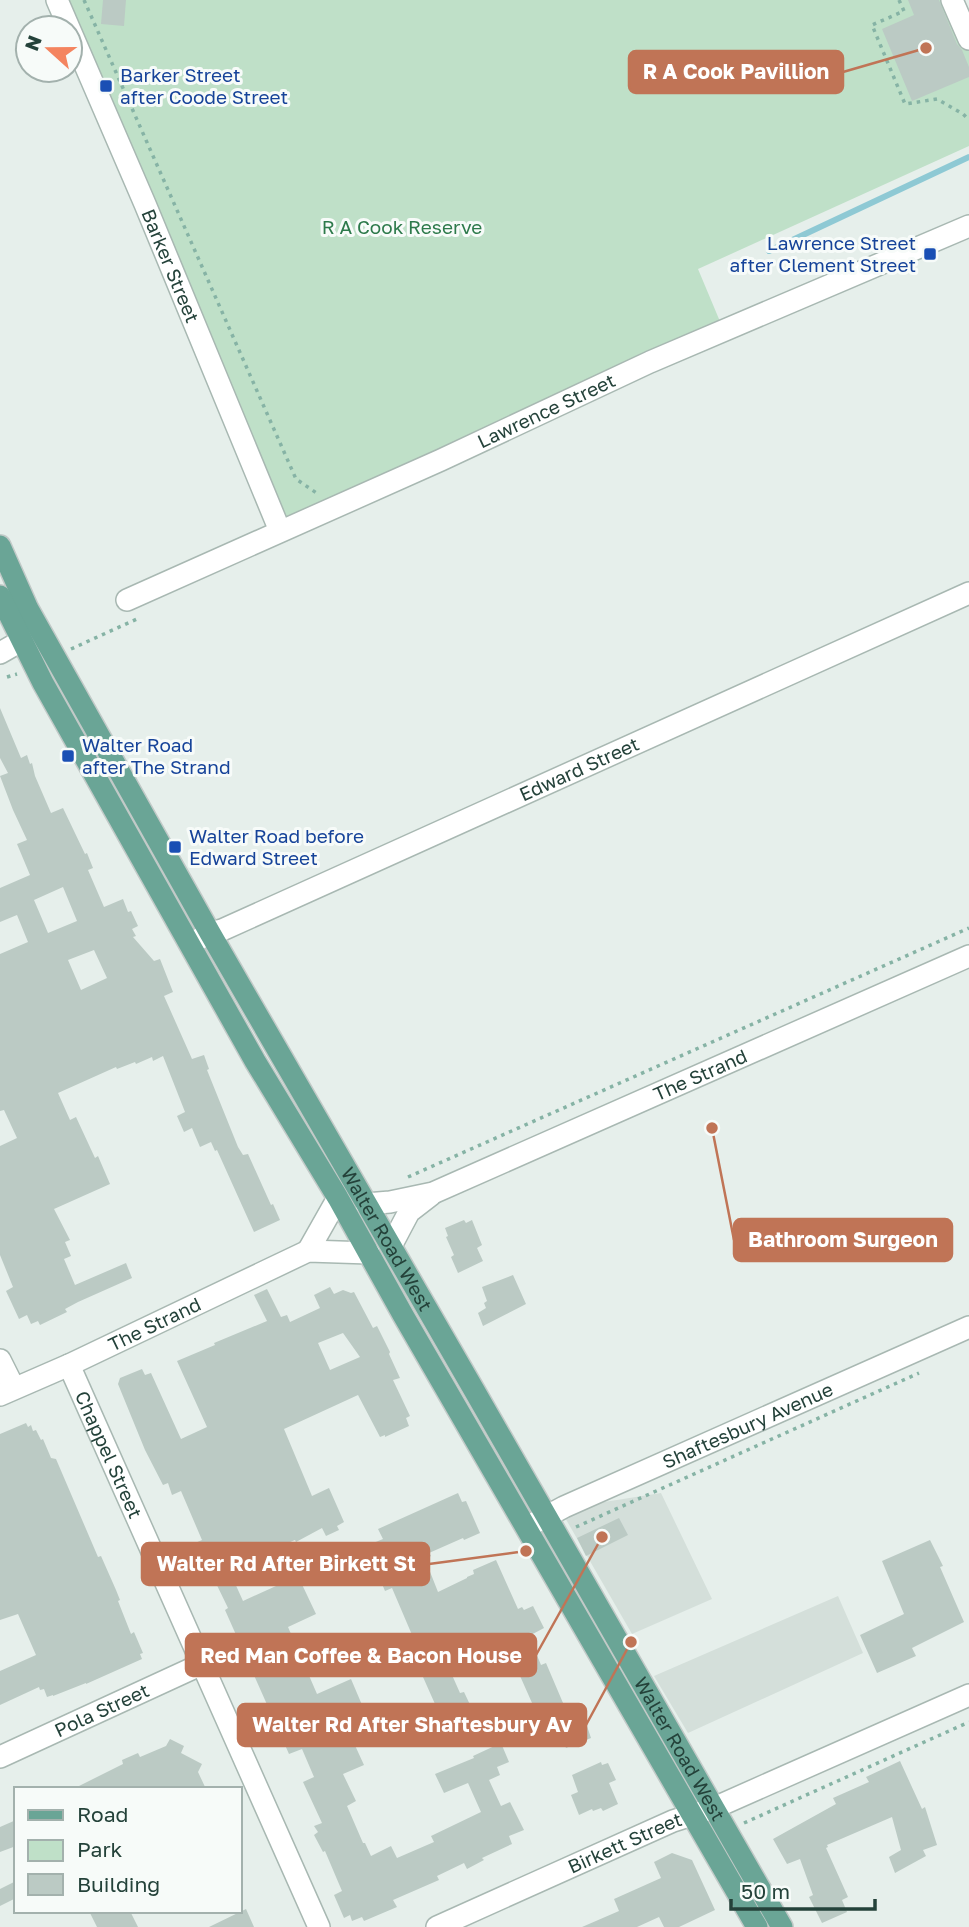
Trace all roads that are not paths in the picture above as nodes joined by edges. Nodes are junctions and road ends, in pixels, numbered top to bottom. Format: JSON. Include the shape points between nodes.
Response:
{"nodes":[{"id":1,"x":57,"y":0,"type":"edge"},
{"id":2,"x":952,"y":0,"type":"edge"},
{"id":3,"x":969,"y":39,"type":"edge"},
{"id":4,"x":969,"y":226,"type":"edge"},
{"id":5,"x":281,"y":531,"type":"junction"},
{"id":6,"x":0,"y":546,"type":"edge"},
{"id":7,"x":969,"y":593,"type":"edge"},
{"id":8,"x":0,"y":596,"type":"edge"},
{"id":9,"x":127,"y":600,"type":"dead end"},
{"id":10,"x":22,"y":641,"type":"junction"},
{"id":11,"x":0,"y":653,"type":"edge"},
{"id":12,"x":210,"y":933,"type":"junction"},
{"id":13,"x":190,"y":944,"type":"junction"},
{"id":14,"x":969,"y":956,"type":"edge"},
{"id":15,"x":433,"y":1194,"type":"junction"},
{"id":16,"x":338,"y":1198,"type":"junction"},
{"id":17,"x":366,"y":1204,"type":"junction"},
{"id":18,"x":391,"y":1246,"type":"junction"},
{"id":19,"x":308,"y":1251,"type":"junction"},
{"id":20,"x":369,"y":1253,"type":"junction"},
{"id":21,"x":969,"y":1327,"type":"edge"},
{"id":22,"x":0,"y":1360,"type":"edge"},
{"id":23,"x":69,"y":1364,"type":"junction"},
{"id":24,"x":7,"y":1391,"type":"edge"},
{"id":25,"x":545,"y":1516,"type":"junction"},
{"id":26,"x":527,"y":1527,"type":"junction"},
{"id":27,"x":202,"y":1664,"type":"junction"},
{"id":28,"x":969,"y":1695,"type":"edge"},
{"id":29,"x":0,"y":1757,"type":"edge"},
{"id":30,"x":714,"y":1808,"type":"junction"},
{"id":31,"x":692,"y":1814,"type":"junction"},
{"id":32,"x":319,"y":1927,"type":"edge"},
{"id":33,"x":437,"y":1927,"type":"edge"},
{"id":34,"x":757,"y":1927,"type":"edge"},
{"id":35,"x":782,"y":1927,"type":"edge"}],
"edges":[{"from":1,"to":5,"type":"street","name":"Barker Street"},
{"from":2,"to":3,"type":"street"},
{"from":4,"to":5,"type":"street","name":"Lawrence Street","via":[[650,362]]},
{"from":5,"to":9,"type":"street","name":"Lawrence Street"},
{"from":6,"to":12,"type":"main road","name":"Walter Road West","via":[[28,609]]},
{"from":7,"to":12,"type":"street","name":"Edward Street"},
{"from":8,"to":10,"type":"main road","name":"Walter Road West"},
{"from":10,"to":11,"type":"street"},
{"from":10,"to":13,"type":"main road","name":"Walter Road West"},
{"from":12,"to":13,"type":"street","name":"Edward Street"},
{"from":12,"to":17,"type":"main road","name":"Walter Road West"},
{"from":13,"to":16,"type":"main road","name":"Walter Road West"},
{"from":14,"to":15,"type":"street","name":"The Strand"},
{"from":15,"to":17,"type":"street","name":"The Strand"},
{"from":15,"to":18,"type":"street","name":"The Strand","via":[[409,1212]]},
{"from":16,"to":19,"type":"street"},
{"from":16,"to":20,"type":"main road","name":"Walter Road West"},
{"from":17,"to":18,"type":"main road","name":"Walter Road West"},
{"from":18,"to":25,"type":"main road","name":"Walter Road West"},
{"from":19,"to":20,"type":"street","name":"The Strand"},
{"from":19,"to":23,"type":"street","name":"The Strand"},
{"from":20,"to":26,"type":"main road","name":"Walter Road West"},
{"from":21,"to":25,"type":"street","name":"Shaftesbury Avenue"},
{"from":22,"to":24,"type":"street"},
{"from":23,"to":24,"type":"street","name":"The Strand"},
{"from":23,"to":27,"type":"street","name":"Chappel Street"},
{"from":25,"to":26,"type":"street","name":"Shaftesbury Avenue"},
{"from":25,"to":30,"type":"main road","name":"Walter Road West"},
{"from":26,"to":31,"type":"main road","name":"Walter Road West"},
{"from":27,"to":29,"type":"street","name":"Pola Street"},
{"from":27,"to":32,"type":"street","name":"Chappel Street"},
{"from":28,"to":30,"type":"street","name":"Birkett Street"},
{"from":30,"to":31,"type":"street","name":"Birkett Street"},
{"from":30,"to":35,"type":"main road","name":"Walter Road West"},
{"from":31,"to":33,"type":"street","name":"Birkett Street"},
{"from":31,"to":34,"type":"main road","name":"Walter Road West"}]}
